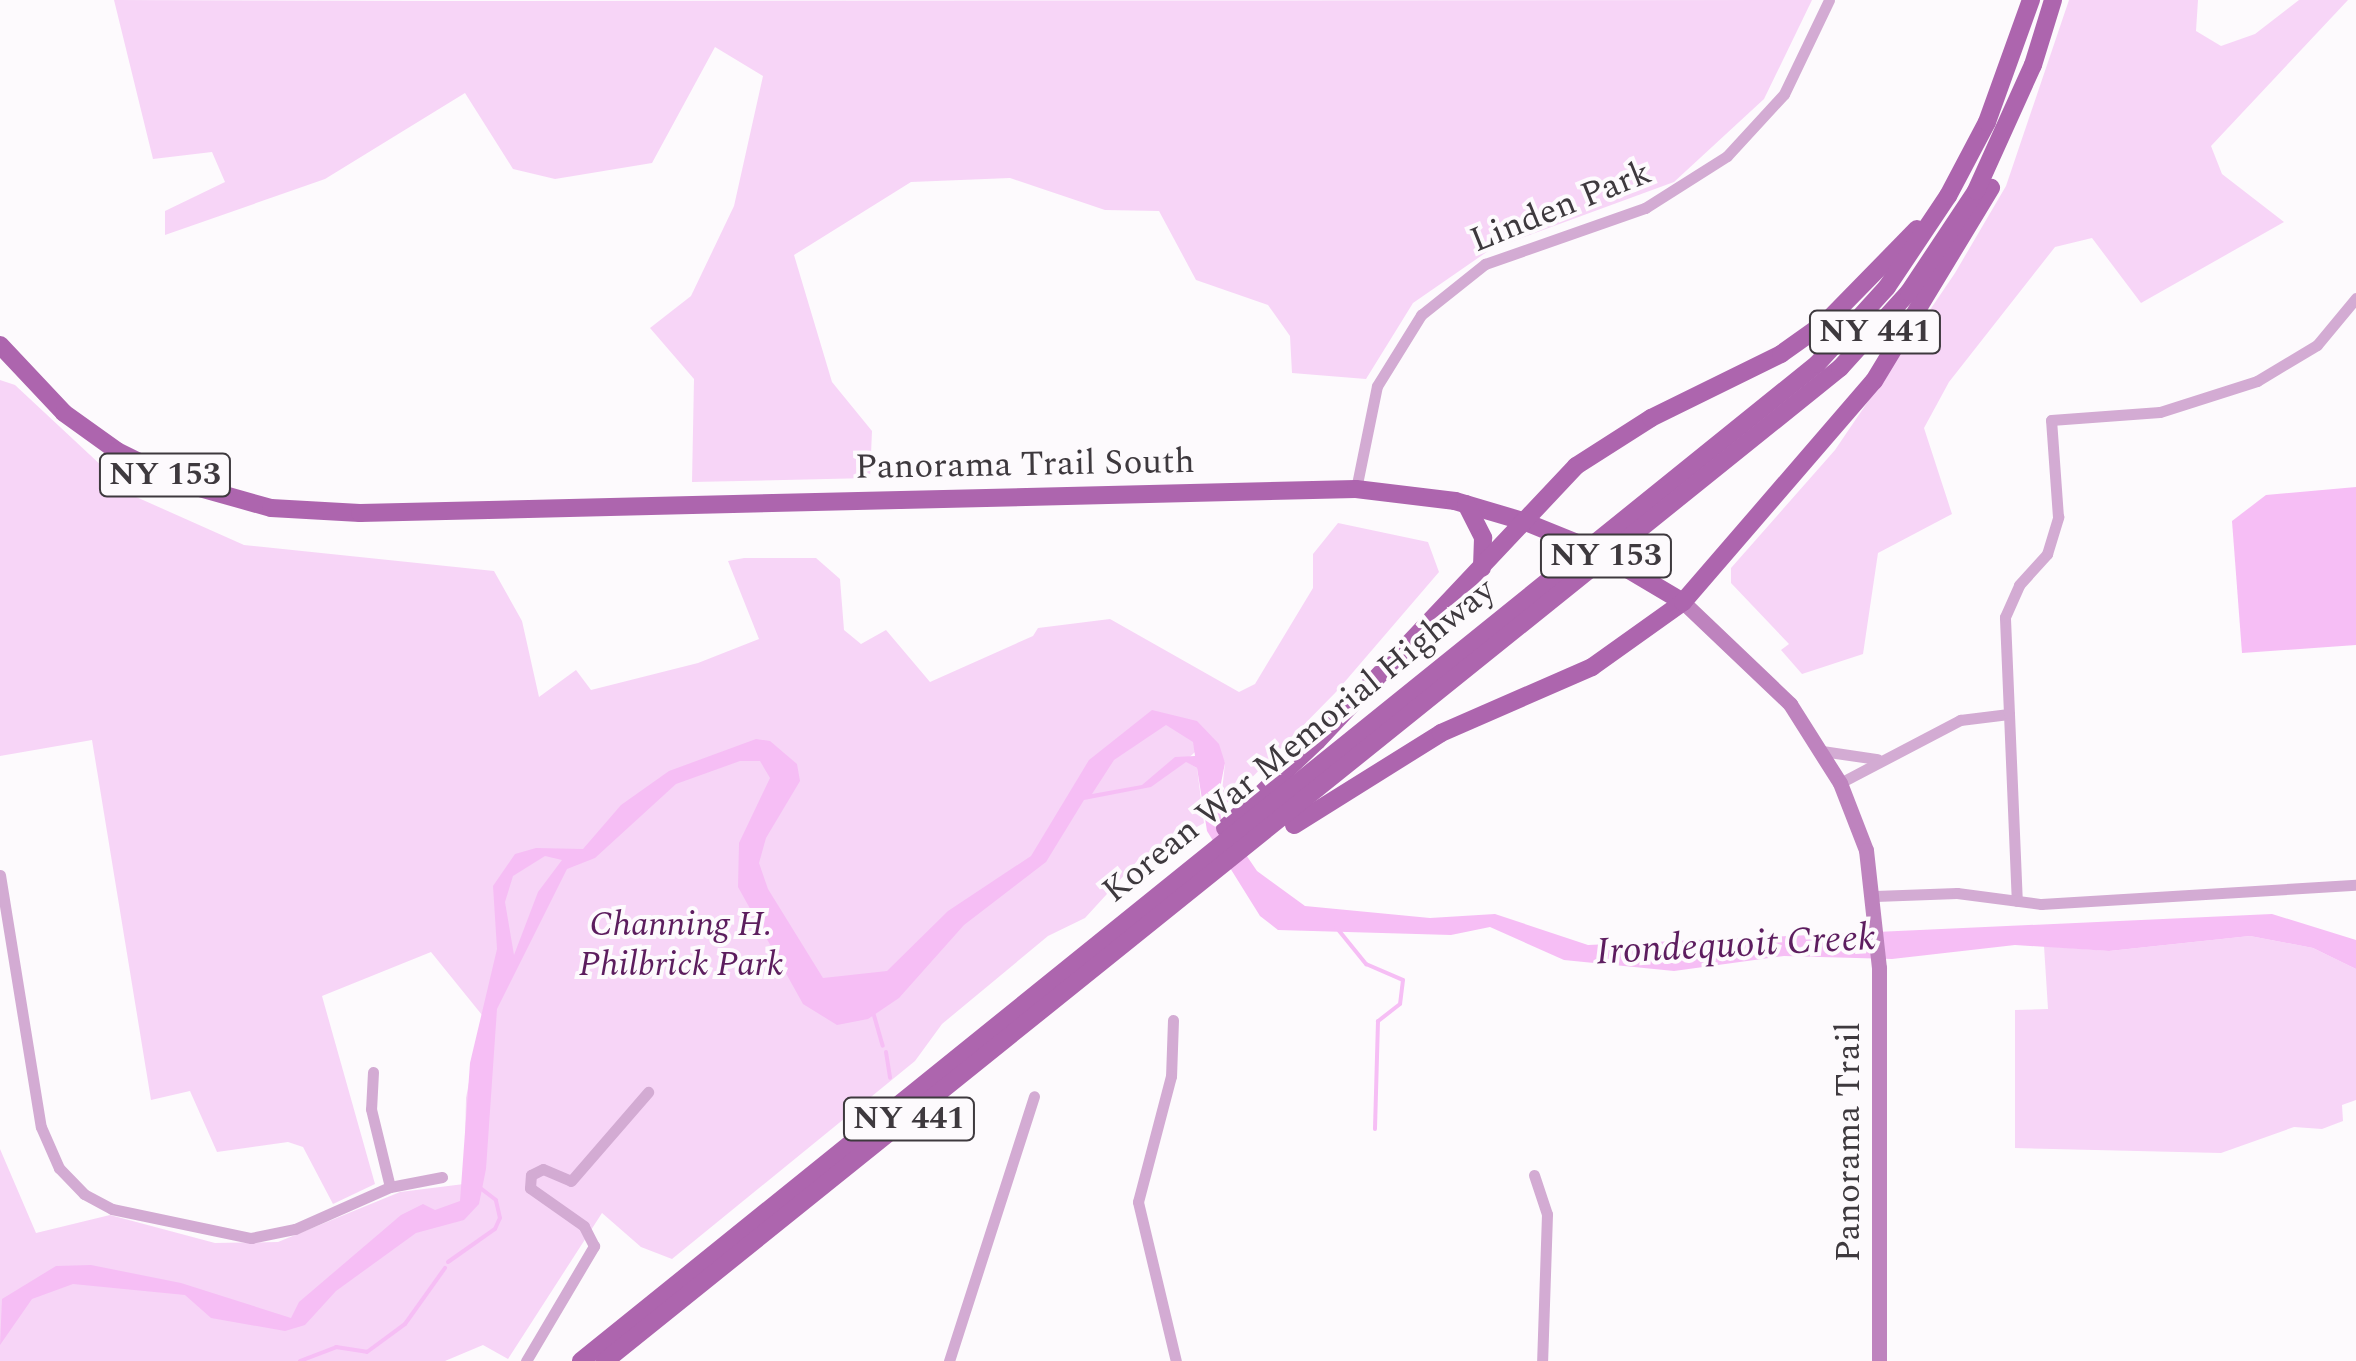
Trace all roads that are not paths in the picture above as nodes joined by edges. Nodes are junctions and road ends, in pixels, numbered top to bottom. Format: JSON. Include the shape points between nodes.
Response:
{"nodes":[{"id":1,"x":1828,"y":0,"type":"edge"},
{"id":2,"x":2031,"y":0,"type":"edge"},
{"id":3,"x":2053,"y":0,"type":"edge"},
{"id":4,"x":2034,"y":65,"type":"junction"},
{"id":5,"x":1948,"y":196,"type":"junction"},
{"id":6,"x":2356,"y":298,"type":"edge"},
{"id":7,"x":2,"y":353,"type":"edge"},
{"id":8,"x":1356,"y":489,"type":"junction"},
{"id":9,"x":1466,"y":504,"type":"junction"},
{"id":10,"x":1523,"y":521,"type":"junction"},
{"id":11,"x":1482,"y":568,"type":"junction"},
{"id":12,"x":1683,"y":602,"type":"junction"},
{"id":13,"x":2008,"y":714,"type":"junction"},
{"id":14,"x":1822,"y":751,"type":"junction"},
{"id":15,"x":1886,"y":758,"type":"junction"},
{"id":16,"x":1840,"y":782,"type":"junction"},
{"id":17,"x":1260,"y":825,"type":"junction"},
{"id":18,"x":1202,"y":865,"type":"junction"},
{"id":19,"x":0,"y":874,"type":"edge"},
{"id":20,"x":2356,"y":886,"type":"edge"},
{"id":21,"x":1875,"y":896,"type":"junction"},
{"id":22,"x":2017,"y":901,"type":"junction"},
{"id":23,"x":1878,"y":923,"type":"joint"},
{"id":24,"x":1173,"y":1020,"type":"dead end"},
{"id":25,"x":373,"y":1072,"type":"dead end"},
{"id":26,"x":648,"y":1092,"type":"dead end"},
{"id":27,"x":1034,"y":1096,"type":"dead end"},
{"id":28,"x":1534,"y":1175,"type":"dead end"},
{"id":29,"x":442,"y":1177,"type":"dead end"},
{"id":30,"x":390,"y":1186,"type":"junction"},
{"id":31,"x":526,"y":1361,"type":"edge"},
{"id":32,"x":580,"y":1361,"type":"edge"},
{"id":33,"x":605,"y":1361,"type":"edge"},
{"id":34,"x":949,"y":1361,"type":"edge"},
{"id":35,"x":1176,"y":1361,"type":"edge"},
{"id":36,"x":1542,"y":1361,"type":"edge"},
{"id":37,"x":1879,"y":1361,"type":"edge"}],
"edges":[{"from":1,"to":8,"type":"street","name":"Linden Park","via":[[1784,94],[1727,156],[1645,208],[1484,264],[1421,315],[1377,386]]},
{"from":2,"to":5,"type":"main road","name":"Korean War Memorial Highway","number":"NY 441","via":[[1995,104]]},
{"from":3,"to":4,"type":"main road","name":"Korean War Memorial Highway","number":"NY 441"},
{"from":4,"to":12,"type":"main road","via":[[2023,115],[2000,169],[1918,315],[1816,455]]},
{"from":4,"to":17,"type":"main road","name":"Korean War Memorial Highway","number":"NY 441","via":[[1976,192],[1878,329],[1799,406],[1583,581]]},
{"from":5,"to":10,"type":"main road","via":[[1826,322],[1781,354],[1602,446]]},
{"from":5,"to":17,"type":"main road","name":"Korean War Memorial Highway","number":"NY 441","via":[[1887,286],[1817,364]]},
{"from":6,"to":13,"type":"street","via":[[2317,345],[2257,381],[2160,412],[2051,420],[2058,517],[2047,554],[2019,586],[2005,617]]},
{"from":7,"to":8,"type":"main road","name":"Panorama Trail South","number":"NY 153","via":[[117,451],[182,483],[284,510]]},
{"from":8,"to":9,"type":"main road","name":"Panorama Trail South","number":"NY 153"},
{"from":9,"to":10,"type":"main road","name":"Panorama Trail South","number":"NY 153"},
{"from":9,"to":11,"type":"main road","via":[[1483,538]]},
{"from":10,"to":11,"type":"main road"},
{"from":10,"to":12,"type":"main road","name":"Panorama Trail South","number":"NY 153","via":[[1597,551]]},
{"from":11,"to":17,"type":"main road"},
{"from":12,"to":14,"type":"main road","name":"Panorama Trail South","via":[[1775,686]]},
{"from":12,"to":17,"type":"main road","via":[[1592,666]]},
{"from":13,"to":15,"type":"street","via":[[1960,720]]},
{"from":13,"to":22,"type":"street"},
{"from":14,"to":15,"type":"street"},
{"from":14,"to":16,"type":"main road","name":"Panorama Trail South"},
{"from":15,"to":16,"type":"street"},
{"from":16,"to":21,"type":"main road","name":"Panorama Trail South"},
{"from":17,"to":18,"type":"main road"},
{"from":17,"to":18,"type":"main road","name":"Korean War Memorial Highway","number":"NY 441","via":[[1229,864]]},
{"from":18,"to":32,"type":"main road","name":"Korean War Memorial Highway","number":"NY 441"},
{"from":18,"to":33,"type":"main road","name":"Korean War Memorial Highway","number":"NY 441"},
{"from":19,"to":30,"type":"street","via":[[41,1127],[59,1168],[84,1194],[112,1209],[252,1238],[295,1229]]},
{"from":20,"to":22,"type":"street"},
{"from":21,"to":22,"type":"street","via":[[1940,892]]},
{"from":21,"to":23,"type":"main road","name":"Panorama Trail South"},
{"from":23,"to":37,"type":"main road","name":"Panorama Trail"},
{"from":24,"to":35,"type":"street","via":[[1172,1076],[1138,1202]]},
{"from":25,"to":30,"type":"street","via":[[370,1108]]},
{"from":26,"to":31,"type":"street","via":[[571,1181],[543,1169],[531,1175],[530,1188],[584,1226],[594,1246]]},
{"from":27,"to":34,"type":"street"},
{"from":28,"to":36,"type":"street","via":[[1547,1214]]},
{"from":29,"to":30,"type":"street"}]}
